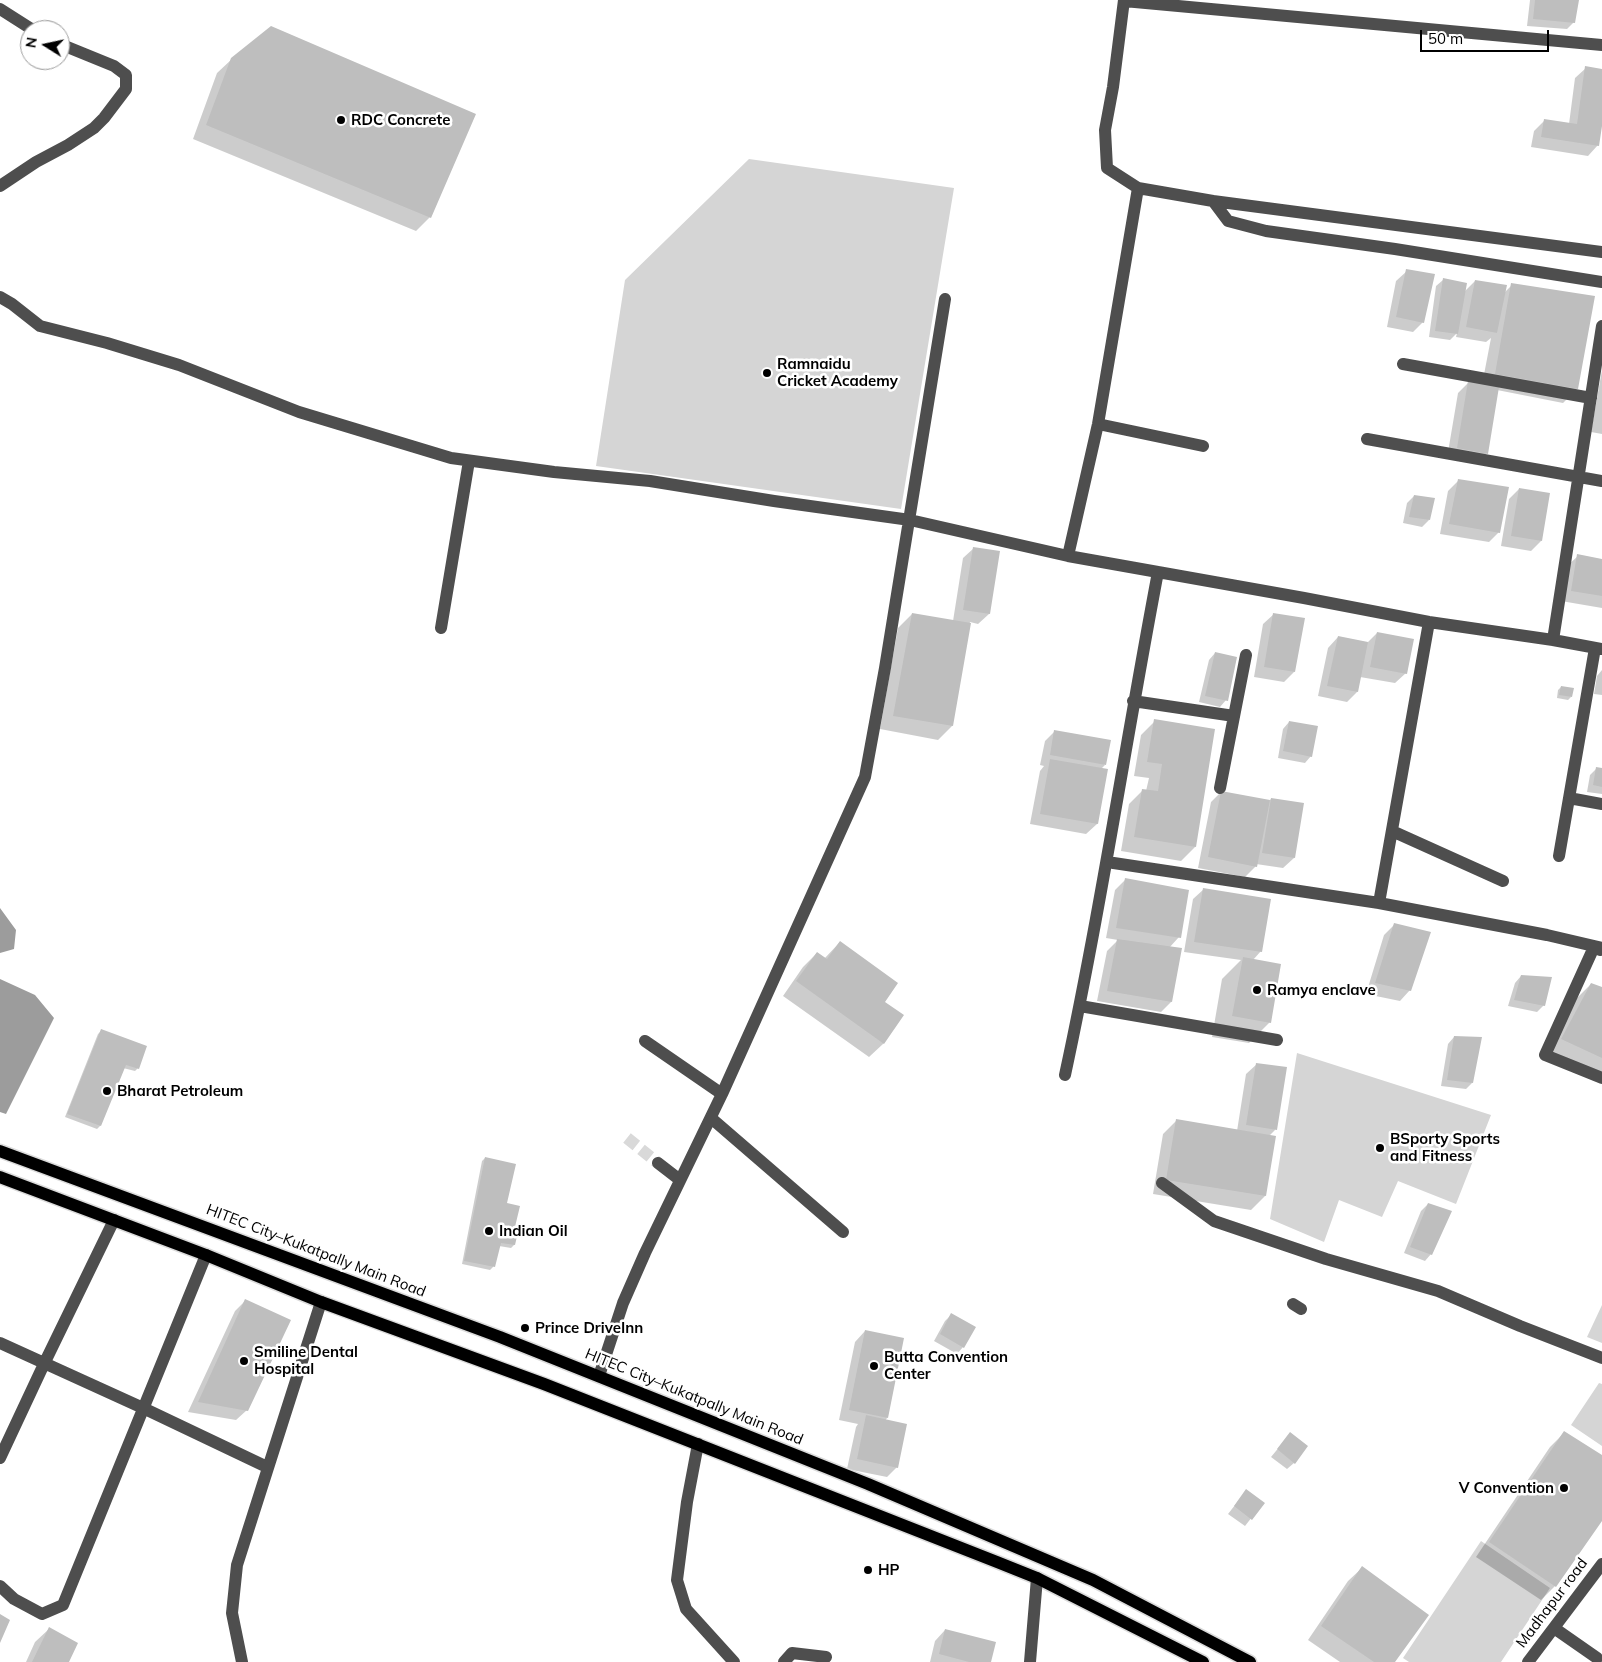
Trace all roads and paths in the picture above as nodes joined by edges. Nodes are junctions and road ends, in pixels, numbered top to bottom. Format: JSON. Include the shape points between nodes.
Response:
{"nodes":[{"id":1,"x":1124,"y":0,"type":"edge"},
{"id":2,"x":0,"y":9,"type":"edge"},
{"id":3,"x":20,"y":22,"type":"edge"},
{"id":4,"x":1602,"y":45,"type":"edge"},
{"id":5,"x":70,"y":48,"type":"edge"},
{"id":6,"x":0,"y":186,"type":"edge"},
{"id":7,"x":1138,"y":188,"type":"junction"},
{"id":8,"x":1213,"y":201,"type":"junction"},
{"id":9,"x":1602,"y":252,"type":"edge"},
{"id":10,"x":1602,"y":282,"type":"edge"},
{"id":11,"x":0,"y":298,"type":"edge"},
{"id":12,"x":945,"y":299,"type":"dead end"},
{"id":13,"x":1602,"y":326,"type":"edge"},
{"id":14,"x":1403,"y":364,"type":"dead end"},
{"id":15,"x":1591,"y":398,"type":"junction"},
{"id":16,"x":1098,"y":424,"type":"junction"},
{"id":17,"x":1367,"y":439,"type":"dead end"},
{"id":18,"x":1203,"y":446,"type":"dead end"},
{"id":19,"x":469,"y":461,"type":"junction"},
{"id":20,"x":1577,"y":476,"type":"junction"},
{"id":21,"x":1602,"y":480,"type":"edge"},
{"id":22,"x":910,"y":520,"type":"junction"},
{"id":23,"x":1068,"y":556,"type":"junction"},
{"id":24,"x":1158,"y":572,"type":"junction"},
{"id":25,"x":1429,"y":622,"type":"junction"},
{"id":26,"x":440,"y":628,"type":"dead end"},
{"id":27,"x":1553,"y":640,"type":"junction"},
{"id":28,"x":1598,"y":648,"type":"edge"},
{"id":29,"x":1246,"y":655,"type":"dead end"},
{"id":30,"x":1133,"y":701,"type":"junction"},
{"id":31,"x":1234,"y":716,"type":"junction"},
{"id":32,"x":1220,"y":788,"type":"dead end"},
{"id":33,"x":1569,"y":798,"type":"junction"},
{"id":34,"x":1602,"y":804,"type":"edge"},
{"id":35,"x":1392,"y":831,"type":"junction"},
{"id":36,"x":1559,"y":856,"type":"dead end"},
{"id":37,"x":1107,"y":862,"type":"junction"},
{"id":38,"x":1503,"y":881,"type":"dead end"},
{"id":39,"x":1379,"y":903,"type":"junction"},
{"id":40,"x":1600,"y":949,"type":"edge"},
{"id":41,"x":1080,"y":1006,"type":"junction"},
{"id":42,"x":1277,"y":1040,"type":"dead end"},
{"id":43,"x":645,"y":1041,"type":"dead end"},
{"id":44,"x":1065,"y":1075,"type":"dead end"},
{"id":45,"x":1602,"y":1078,"type":"edge"},
{"id":46,"x":722,"y":1094,"type":"junction"},
{"id":47,"x":711,"y":1118,"type":"junction"},
{"id":48,"x":0,"y":1151,"type":"edge"},
{"id":49,"x":658,"y":1163,"type":"tunnel mouth"},
{"id":50,"x":0,"y":1177,"type":"edge"},
{"id":51,"x":680,"y":1180,"type":"junction"},
{"id":52,"x":1162,"y":1183,"type":"dead end"},
{"id":53,"x":114,"y":1220,"type":"junction"},
{"id":54,"x":843,"y":1232,"type":"dead end"},
{"id":55,"x":206,"y":1255,"type":"junction"},
{"id":56,"x":321,"y":1302,"type":"junction"},
{"id":57,"x":0,"y":1343,"type":"edge"},
{"id":58,"x":1602,"y":1358,"type":"edge"},
{"id":59,"x":44,"y":1364,"type":"junction"},
{"id":60,"x":599,"y":1376,"type":"junction"},
{"id":61,"x":143,"y":1408,"type":"junction"},
{"id":62,"x":3,"y":1443,"type":"edge"},
{"id":63,"x":698,"y":1444,"type":"junction"},
{"id":64,"x":0,"y":1458,"type":"edge"},
{"id":65,"x":267,"y":1467,"type":"junction"},
{"id":66,"x":1602,"y":1564,"type":"edge"},
{"id":67,"x":1037,"y":1578,"type":"junction"},
{"id":68,"x":0,"y":1586,"type":"edge"},
{"id":69,"x":1554,"y":1628,"type":"junction"},
{"id":70,"x":826,"y":1657,"type":"dead end"},
{"id":71,"x":1188,"y":1658,"type":"edge"},
{"id":72,"x":1598,"y":1658,"type":"dead end"},
{"id":73,"x":242,"y":1662,"type":"edge"},
{"id":74,"x":734,"y":1662,"type":"edge"},
{"id":75,"x":784,"y":1662,"type":"edge"},
{"id":76,"x":1030,"y":1662,"type":"edge"},
{"id":77,"x":1203,"y":1662,"type":"edge"},
{"id":78,"x":1250,"y":1662,"type":"edge"},
{"id":79,"x":1528,"y":1662,"type":"edge"}],
"edges":[{"from":1,"to":4,"type":"street"},
{"from":1,"to":7,"type":"street","via":[[1105,130],[1107,168]]},
{"from":2,"to":3,"type":"street"},
{"from":5,"to":6,"type":"street","via":[[114,66],[126,75],[126,89],[94,128]]},
{"from":7,"to":8,"type":"street"},
{"from":7,"to":16,"type":"street"},
{"from":8,"to":9,"type":"street"},
{"from":8,"to":10,"type":"street","via":[[1228,221],[1266,231]]},
{"from":11,"to":19,"type":"street","via":[[40,326],[179,365],[298,412]]},
{"from":12,"to":22,"type":"street"},
{"from":13,"to":15,"type":"street"},
{"from":14,"to":15,"type":"street"},
{"from":15,"to":20,"type":"street"},
{"from":16,"to":18,"type":"street"},
{"from":16,"to":23,"type":"street"},
{"from":17,"to":20,"type":"street"},
{"from":19,"to":22,"type":"street","via":[[650,481]]},
{"from":19,"to":26,"type":"street"},
{"from":20,"to":21,"type":"street"},
{"from":20,"to":27,"type":"street"},
{"from":22,"to":23,"type":"street"},
{"from":22,"to":46,"type":"street","via":[[865,777]]},
{"from":23,"to":24,"type":"street"},
{"from":24,"to":25,"type":"street"},
{"from":24,"to":30,"type":"street"},
{"from":25,"to":27,"type":"street"},
{"from":25,"to":35,"type":"street"},
{"from":27,"to":28,"type":"street"},
{"from":28,"to":33,"type":"street"},
{"from":29,"to":31,"type":"street"},
{"from":30,"to":31,"type":"street"},
{"from":30,"to":37,"type":"street"},
{"from":31,"to":32,"type":"street"},
{"from":33,"to":34,"type":"street"},
{"from":33,"to":36,"type":"street"},
{"from":35,"to":38,"type":"street"},
{"from":35,"to":39,"type":"street"},
{"from":37,"to":39,"type":"street"},
{"from":37,"to":41,"type":"street"},
{"from":39,"to":40,"type":"street","via":[[1547,935]]},
{"from":40,"to":45,"type":"street","via":[[1545,1055]]},
{"from":41,"to":42,"type":"street"},
{"from":41,"to":44,"type":"street"},
{"from":43,"to":46,"type":"street"},
{"from":46,"to":47,"type":"street"},
{"from":47,"to":51,"type":"street"},
{"from":47,"to":54,"type":"street"},
{"from":48,"to":60,"type":"main road","name":"HITEC City–Kukatpally Main Road"},
{"from":49,"to":51,"type":"street"},
{"from":50,"to":53,"type":"main road"},
{"from":51,"to":60,"type":"street","via":[[623,1304]]},
{"from":52,"to":58,"type":"street","via":[[1214,1221],[1326,1259],[1438,1291]]},
{"from":53,"to":55,"type":"main road"},
{"from":53,"to":59,"type":"street"},
{"from":55,"to":56,"type":"main road"},
{"from":55,"to":61,"type":"street"},
{"from":56,"to":63,"type":"main road"},
{"from":56,"to":65,"type":"street"},
{"from":57,"to":59,"type":"street"},
{"from":59,"to":61,"type":"street"},
{"from":59,"to":62,"type":"street"},
{"from":60,"to":78,"type":"main road","name":"HITEC City–Kukatpally Main Road","via":[[868,1484],[1093,1580]]},
{"from":61,"to":65,"type":"street"},
{"from":61,"to":68,"type":"street","via":[[63,1605],[42,1614],[14,1599]]},
{"from":62,"to":64,"type":"street"},
{"from":63,"to":67,"type":"main road"},
{"from":63,"to":74,"type":"street","via":[[677,1580],[686,1609]]},
{"from":65,"to":73,"type":"street","via":[[237,1565],[232,1613]]},
{"from":66,"to":69,"type":"street","name":"Madhapur road"},
{"from":67,"to":71,"type":"main road"},
{"from":67,"to":76,"type":"street"},
{"from":69,"to":72,"type":"street"},
{"from":69,"to":79,"type":"street","name":"Madhapur road"},
{"from":70,"to":75,"type":"street","via":[[792,1653]]},
{"from":71,"to":77,"type":"main road"}]}
